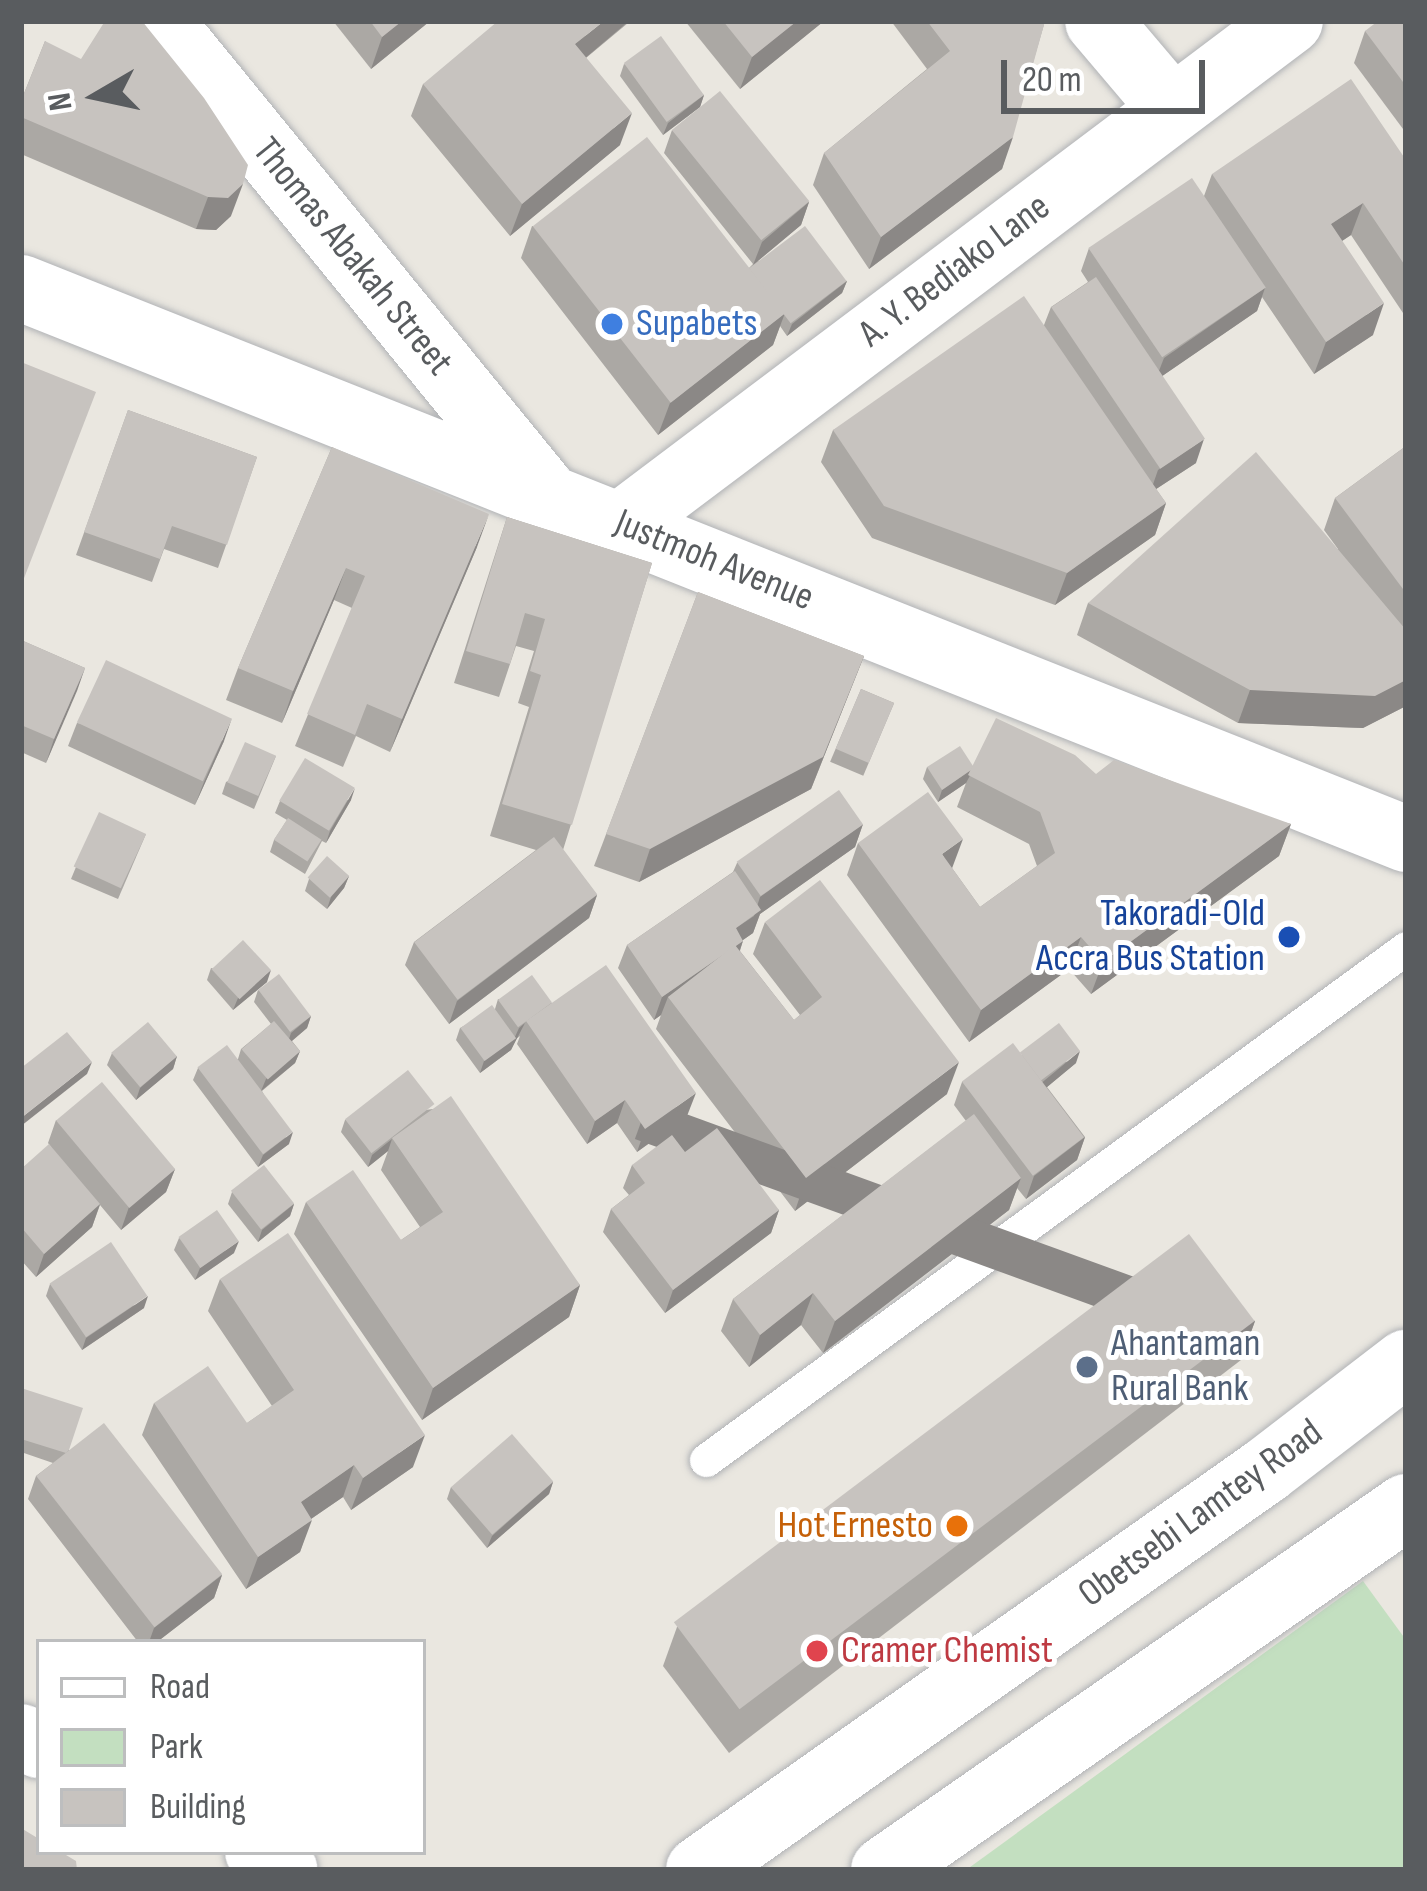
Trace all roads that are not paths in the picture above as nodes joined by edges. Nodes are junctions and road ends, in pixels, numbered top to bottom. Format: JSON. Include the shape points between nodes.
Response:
{"nodes":[{"id":1,"x":160,"y":21,"type":"edge"},
{"id":2,"x":1099,"y":21,"type":"edge"},
{"id":3,"x":1290,"y":21,"type":"edge"},
{"id":4,"x":1171,"y":107,"type":"junction"},
{"id":5,"x":21,"y":288,"type":"edge"},
{"id":6,"x":544,"y":492,"type":"junction"},
{"id":7,"x":622,"y":524,"type":"junction"},
{"id":8,"x":1406,"y":839,"type":"edge"},
{"id":9,"x":1406,"y":948,"type":"edge"},
{"id":10,"x":1406,"y":1363,"type":"edge"},
{"id":11,"x":706,"y":1460,"type":"dead end"},
{"id":12,"x":1406,"y":1507,"type":"edge"},
{"id":13,"x":699,"y":1870,"type":"edge"},
{"id":14,"x":884,"y":1870,"type":"edge"}],
"edges":[{"from":1,"to":6,"type":"street","name":"Thomas Abakah Street"},
{"from":2,"to":4,"type":"street"},
{"from":3,"to":4,"type":"street","name":"A. Y. Bediako Lane"},
{"from":4,"to":7,"type":"street","name":"A. Y. Bediako Lane"},
{"from":5,"to":6,"type":"street","name":"Justmoh Avenue"},
{"from":6,"to":7,"type":"street","name":"Justmoh Avenue"},
{"from":7,"to":8,"type":"street","name":"Justmoh Avenue"},
{"from":9,"to":11,"type":"lane"},
{"from":10,"to":13,"type":"street","name":"Obetsebi Lamtey Road","via":[[1265,1472]]},
{"from":12,"to":14,"type":"street"}]}
